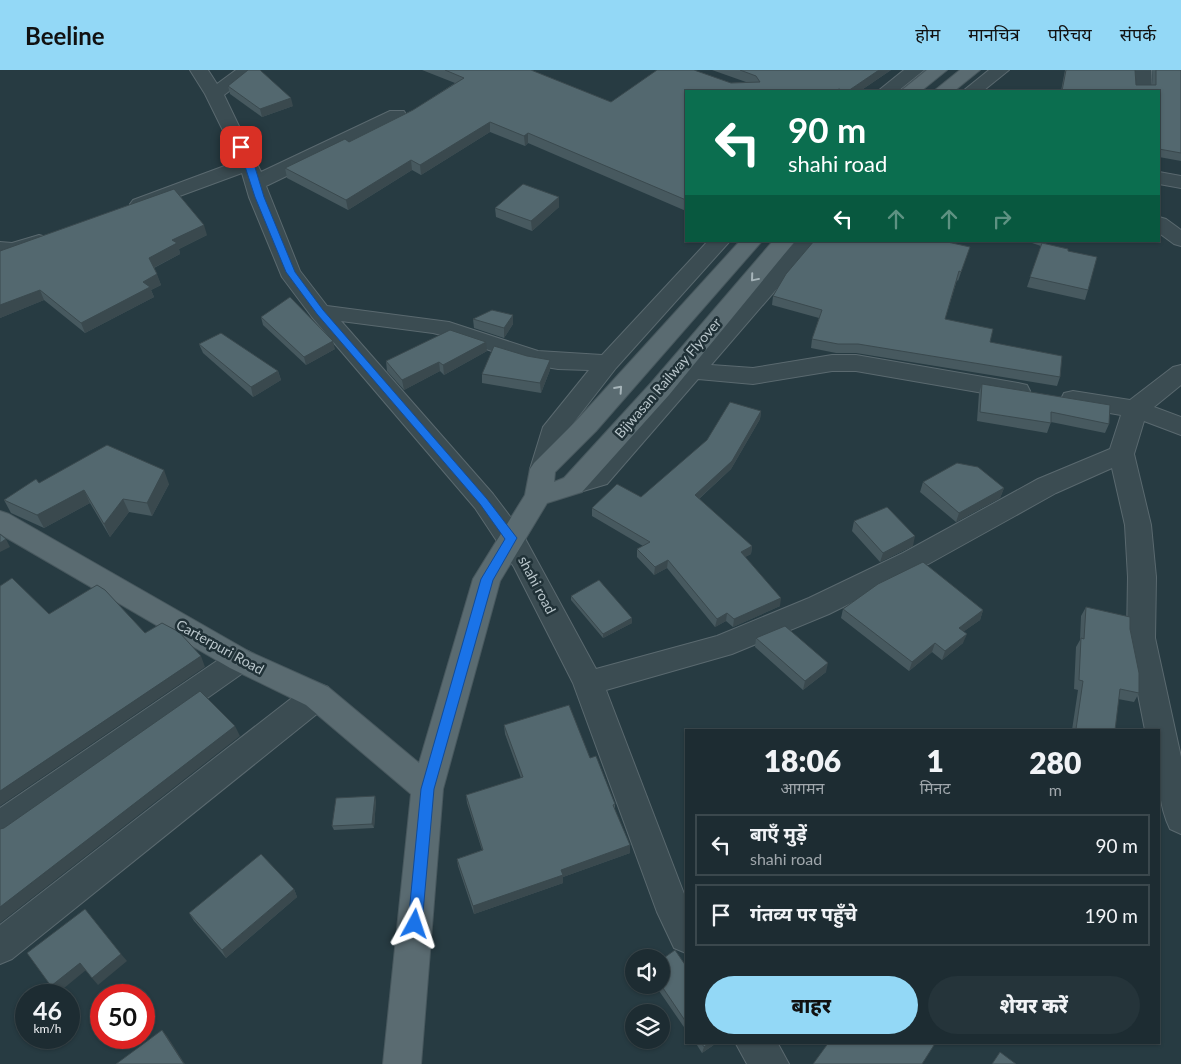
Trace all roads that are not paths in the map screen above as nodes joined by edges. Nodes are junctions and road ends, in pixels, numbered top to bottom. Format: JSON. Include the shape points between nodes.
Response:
{"nodes":[{"id":1,"x":199,"y":70,"type":"edge"},
{"id":2,"x":248,"y":70,"type":"edge"},
{"id":3,"x":915,"y":70,"type":"edge"},
{"id":4,"x":938,"y":70,"type":"edge"},
{"id":5,"x":971,"y":70,"type":"edge"},
{"id":6,"x":1000,"y":70,"type":"edge"},
{"id":7,"x":1142,"y":70,"type":"edge"},
{"id":8,"x":887,"y":90,"type":"edge"},
{"id":9,"x":911,"y":90,"type":"edge"},
{"id":10,"x":944,"y":90,"type":"edge"},
{"id":11,"x":973,"y":90,"type":"edge"},
{"id":12,"x":1143,"y":90,"type":"edge"},
{"id":13,"x":214,"y":94,"type":"junction"},
{"id":14,"x":397,"y":115,"type":"dead end"},
{"id":15,"x":252,"y":173,"type":"junction"},
{"id":16,"x":1160,"y":178,"type":"edge"},
{"id":17,"x":1181,"y":182,"type":"edge"},
{"id":18,"x":122,"y":211,"type":"edge"},
{"id":19,"x":1160,"y":224,"type":"edge"},
{"id":20,"x":59,"y":234,"type":"edge"},
{"id":21,"x":1181,"y":240,"type":"edge"},
{"id":22,"x":719,"y":242,"type":"edge"},
{"id":23,"x":751,"y":242,"type":"edge"},
{"id":24,"x":784,"y":242,"type":"edge"},
{"id":25,"x":807,"y":242,"type":"edge"},
{"id":26,"x":0,"y":248,"type":"edge"},
{"id":27,"x":320,"y":312,"type":"junction"},
{"id":28,"x":608,"y":363,"type":"junction"},
{"id":29,"x":694,"y":371,"type":"junction"},
{"id":30,"x":1181,"y":373,"type":"edge"},
{"id":31,"x":1135,"y":409,"type":"junction"},
{"id":32,"x":1181,"y":426,"type":"edge"},
{"id":33,"x":1121,"y":454,"type":"junction"},
{"id":34,"x":543,"y":469,"type":"junction"},
{"id":35,"x":573,"y":485,"type":"junction"},
{"id":36,"x":538,"y":496,"type":"junction"},
{"id":37,"x":0,"y":521,"type":"edge"},
{"id":38,"x":511,"y":538,"type":"junction"},
{"id":39,"x":240,"y":660,"type":"junction"},
{"id":40,"x":588,"y":684,"type":"junction"},
{"id":41,"x":317,"y":696,"type":"junction"},
{"id":42,"x":427,"y":789,"type":"junction"},
{"id":43,"x":1181,"y":819,"type":"edge"},
{"id":44,"x":0,"y":826,"type":"edge"},
{"id":45,"x":685,"y":934,"type":"edge"},
{"id":46,"x":0,"y":947,"type":"edge"},
{"id":47,"x":755,"y":1044,"type":"edge"},
{"id":48,"x":402,"y":1064,"type":"edge"},
{"id":49,"x":770,"y":1064,"type":"edge"}],
"edges":[{"from":1,"to":13,"type":"street","name":"shahi road"},
{"from":2,"to":13,"type":"street"},
{"from":3,"to":8,"type":"street"},
{"from":4,"to":9,"type":"main road"},
{"from":5,"to":10,"type":"main road"},
{"from":6,"to":11,"type":"street"},
{"from":7,"to":12,"type":"street"},
{"from":13,"to":15,"type":"street","name":"shahi road"},
{"from":14,"to":15,"type":"street"},
{"from":15,"to":18,"type":"street"},
{"from":15,"to":27,"type":"street","name":"shahi road","via":[[290,272]]},
{"from":16,"to":17,"type":"street"},
{"from":19,"to":21,"type":"street"},
{"from":20,"to":26,"type":"street","via":[[13,250]]},
{"from":22,"to":28,"type":"street"},
{"from":34,"to":23,"type":"main road","name":"Bijwasan Railway Flyover","one_way":true,"via":[[587,425]]},
{"from":24,"to":35,"type":"main road","name":"Bijwasan Railway Flyover","one_way":true,"via":[[660,389]]},
{"from":25,"to":29,"type":"street"},
{"from":27,"to":28,"type":"street","via":[[446,328],[531,356]]},
{"from":27,"to":38,"type":"street","name":"shahi road","via":[[484,501]]},
{"from":28,"to":34,"type":"street","via":[[552,433]]},
{"from":29,"to":31,"type":"street","via":[[753,376],[832,363],[856,363]]},
{"from":29,"to":35,"type":"street","via":[[598,477]]},
{"from":30,"to":31,"type":"street"},
{"from":31,"to":32,"type":"street"},
{"from":31,"to":33,"type":"street"},
{"from":33,"to":40,"type":"street","via":[[1047,486],[913,560],[818,606],[722,646]]},
{"from":33,"to":43,"type":"street","via":[[1138,525],[1142,577],[1141,638],[1168,772]]},
{"from":34,"to":36,"type":"main road"},
{"from":35,"to":36,"type":"main road"},
{"from":36,"to":38,"type":"main road"},
{"from":37,"to":39,"type":"main road","name":"Carterpuri Road"},
{"from":38,"to":40,"type":"street","name":"shahi road"},
{"from":38,"to":42,"type":"main road","via":[[487,579]]},
{"from":39,"to":41,"type":"main road","name":"Carterpuri Road"},
{"from":39,"to":44,"type":"street"},
{"from":40,"to":45,"type":"street","name":"shahi road"},
{"from":41,"to":42,"type":"main road","name":"Carterpuri Road"},
{"from":41,"to":46,"type":"street"},
{"from":42,"to":48,"type":"main road"},
{"from":47,"to":49,"type":"street"}]}
